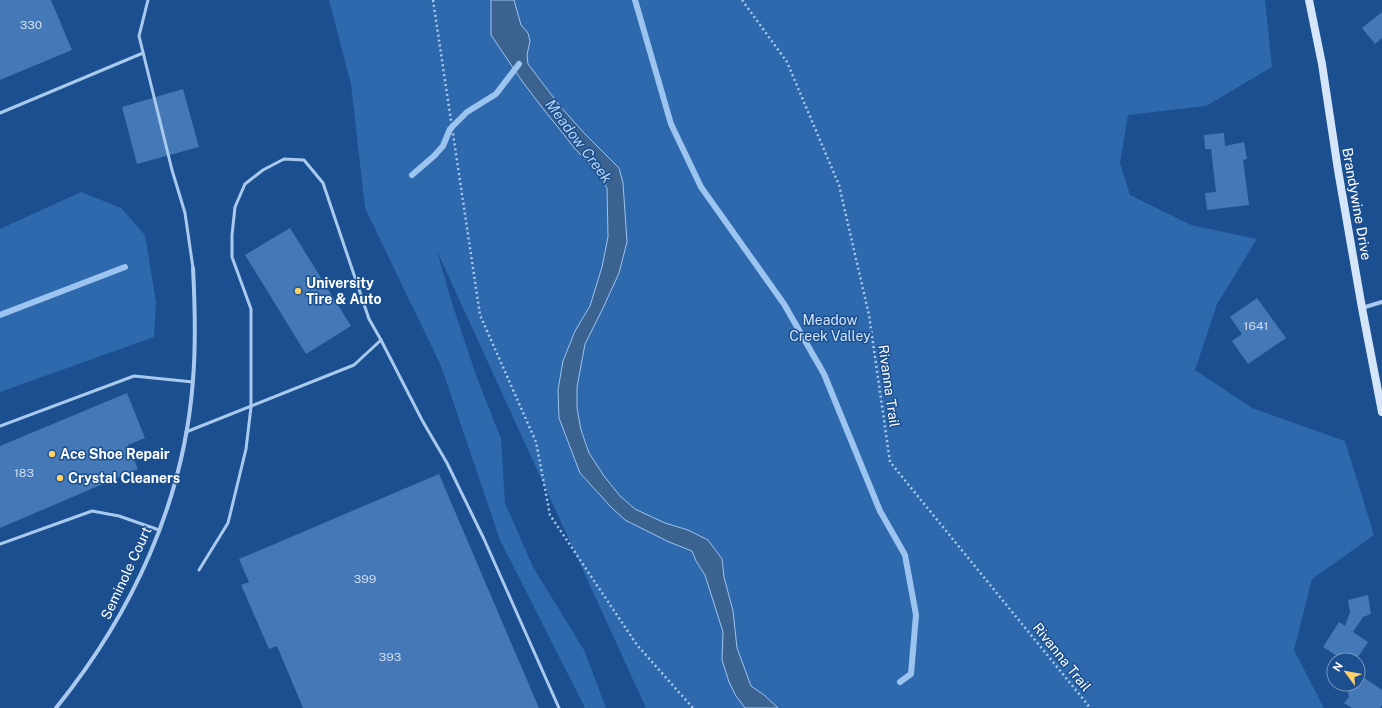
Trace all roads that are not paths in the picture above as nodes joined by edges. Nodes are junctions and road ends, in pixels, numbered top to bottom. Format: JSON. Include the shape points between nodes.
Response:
{"nodes":[{"id":1,"x":148,"y":0,"type":"edge"},
{"id":2,"x":1309,"y":0,"type":"edge"},
{"id":3,"x":143,"y":53,"type":"junction"},
{"id":4,"x":0,"y":113,"type":"edge"},
{"id":5,"x":193,"y":268,"type":"joint"},
{"id":6,"x":1382,"y":302,"type":"edge"},
{"id":7,"x":1362,"y":308,"type":"junction"},
{"id":8,"x":381,"y":340,"type":"junction"},
{"id":9,"x":193,"y":382,"type":"junction"},
{"id":10,"x":251,"y":406,"type":"junction"},
{"id":11,"x":1382,"y":412,"type":"edge"},
{"id":12,"x":0,"y":426,"type":"edge"},
{"id":13,"x":186,"y":432,"type":"junction"},
{"id":14,"x":159,"y":530,"type":"junction"},
{"id":15,"x":0,"y":544,"type":"edge"},
{"id":16,"x":199,"y":570,"type":"dead end"},
{"id":17,"x":56,"y":708,"type":"edge"},
{"id":18,"x":559,"y":708,"type":"edge"}],
"edges":[{"from":1,"to":3,"type":"lane","via":[[139,36]]},
{"from":2,"to":7,"type":"street","name":"Brandywine Drive"},
{"from":3,"to":4,"type":"lane"},
{"from":3,"to":5,"type":"lane","via":[[185,213]]},
{"from":5,"to":9,"type":"street","name":"Seminole Court"},
{"from":6,"to":7,"type":"street"},
{"from":7,"to":11,"type":"street","name":"Brandywine Drive"},
{"from":8,"to":10,"type":"lane","via":[[354,365]]},
{"from":8,"to":10,"type":"lane","via":[[369,319],[323,183],[304,160],[284,159],[263,170],[246,184],[235,207],[232,257],[251,309]]},
{"from":8,"to":18,"type":"lane","via":[[447,463],[484,539]]},
{"from":9,"to":12,"type":"lane","via":[[134,376]]},
{"from":9,"to":13,"type":"street","name":"Seminole Court"},
{"from":10,"to":13,"type":"lane"},
{"from":10,"to":16,"type":"lane","via":[[246,448],[228,523]]},
{"from":13,"to":14,"type":"street","name":"Seminole Court","via":[[177,474]]},
{"from":14,"to":15,"type":"lane","via":[[119,516],[92,511]]},
{"from":14,"to":17,"type":"street","name":"Seminole Court","via":[[132,594],[80,678]]}]}
